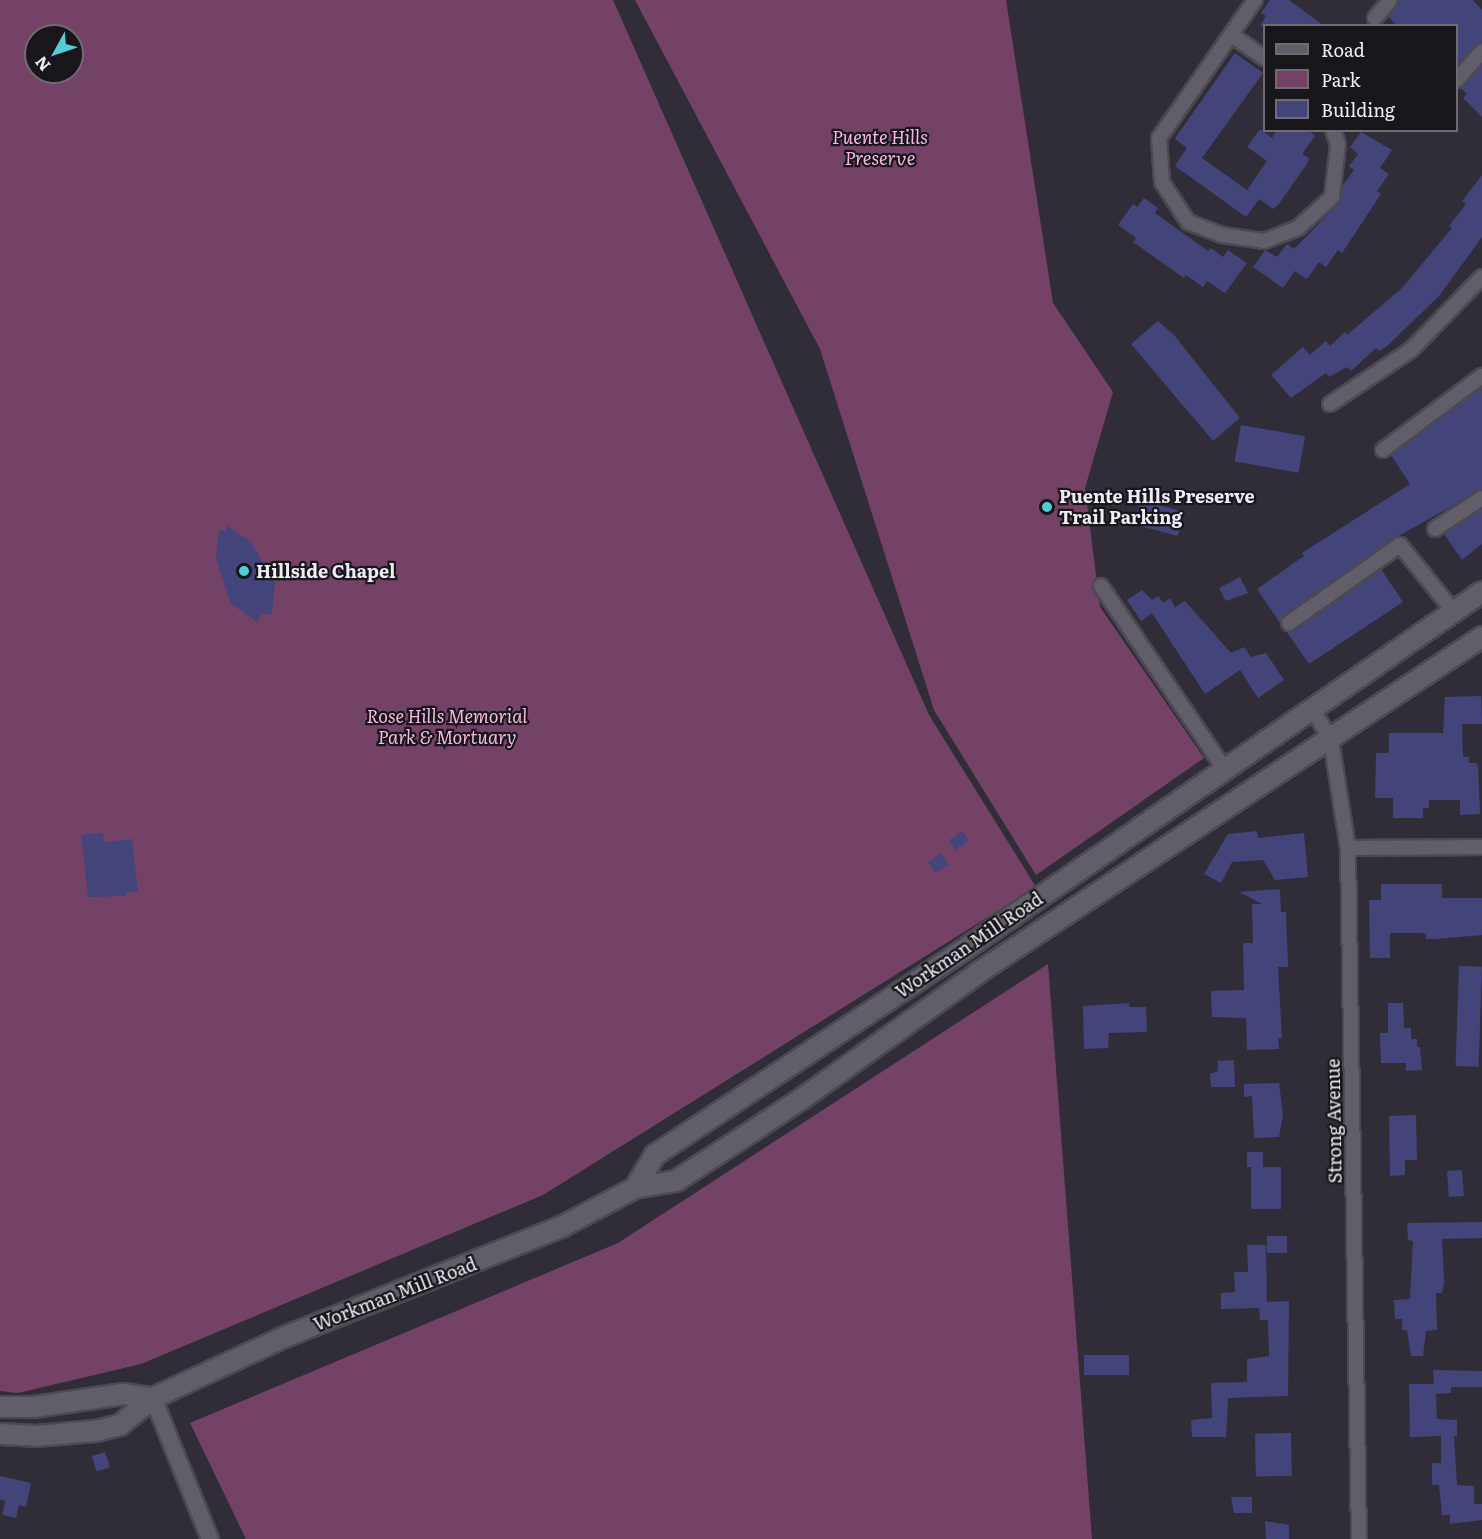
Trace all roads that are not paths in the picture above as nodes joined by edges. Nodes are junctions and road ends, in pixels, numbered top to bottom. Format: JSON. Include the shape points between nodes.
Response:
{"nodes":[{"id":1,"x":1255,"y":0,"type":"edge"},
{"id":2,"x":1390,"y":0,"type":"edge"},
{"id":3,"x":1375,"y":18,"type":"dead end"},
{"id":4,"x":1233,"y":36,"type":"junction"},
{"id":5,"x":1482,"y":51,"type":"edge"},
{"id":6,"x":1263,"y":57,"type":"edge"},
{"id":7,"x":1458,"y":79,"type":"edge"},
{"id":8,"x":1334,"y":132,"type":"edge"},
{"id":9,"x":1482,"y":278,"type":"edge"},
{"id":10,"x":1482,"y":376,"type":"edge"},
{"id":11,"x":1330,"y":404,"type":"dead end"},
{"id":12,"x":1383,"y":450,"type":"dead end"},
{"id":13,"x":1482,"y":498,"type":"edge"},
{"id":14,"x":1435,"y":529,"type":"dead end"},
{"id":15,"x":1101,"y":586,"type":"dead end"},
{"id":16,"x":1482,"y":592,"type":"edge"},
{"id":17,"x":1454,"y":612,"type":"junction"},
{"id":18,"x":1289,"y":622,"type":"dead end"},
{"id":19,"x":1482,"y":637,"type":"edge"},
{"id":20,"x":1312,"y":709,"type":"junction"},
{"id":21,"x":1331,"y":740,"type":"junction"},
{"id":22,"x":1225,"y":770,"type":"junction"},
{"id":23,"x":1348,"y":848,"type":"junction"},
{"id":24,"x":1482,"y":848,"type":"edge"},
{"id":25,"x":635,"y":1188,"type":"junction"},
{"id":26,"x":153,"y":1398,"type":"junction"},
{"id":27,"x":0,"y":1407,"type":"edge"},
{"id":28,"x":0,"y":1434,"type":"edge"},
{"id":29,"x":210,"y":1539,"type":"edge"},
{"id":30,"x":1359,"y":1539,"type":"edge"}],
"edges":[{"from":1,"to":4,"type":"street"},
{"from":2,"to":3,"type":"street"},
{"from":4,"to":6,"type":"street"},
{"from":4,"to":8,"type":"street","via":[[1159,138],[1162,182],[1188,222],[1222,235],[1263,241],[1298,228],[1332,197],[1338,144]]},
{"from":5,"to":7,"type":"street"},
{"from":9,"to":11,"type":"street","via":[[1411,350]]},
{"from":10,"to":12,"type":"street"},
{"from":13,"to":14,"type":"street"},
{"from":15,"to":22,"type":"street"},
{"from":16,"to":17,"type":"main road","name":"Workman Mill Road"},
{"from":17,"to":18,"type":"street","via":[[1400,545]]},
{"from":17,"to":20,"type":"main road","name":"Workman Mill Road"},
{"from":19,"to":21,"type":"main road","name":"Workman Mill Road"},
{"from":20,"to":21,"type":"street","name":"Strong Avenue"},
{"from":20,"to":22,"type":"main road","name":"Workman Mill Road"},
{"from":21,"to":23,"type":"street","name":"Strong Avenue"},
{"from":21,"to":25,"type":"main road","name":"Workman Mill Road","via":[[978,973],[802,1098],[676,1181]]},
{"from":22,"to":25,"type":"main road","name":"Workman Mill Road","via":[[655,1155]]},
{"from":23,"to":24,"type":"street"},
{"from":23,"to":30,"type":"street","name":"Strong Avenue"},
{"from":25,"to":26,"type":"main road","name":"Workman Mill Road","via":[[563,1226],[292,1334]]},
{"from":26,"to":27,"type":"main road","via":[[123,1394],[33,1407]]},
{"from":26,"to":28,"type":"main road","name":"Workman Mill Road","via":[[120,1425],[96,1431],[36,1436]]},
{"from":26,"to":29,"type":"street"}]}
